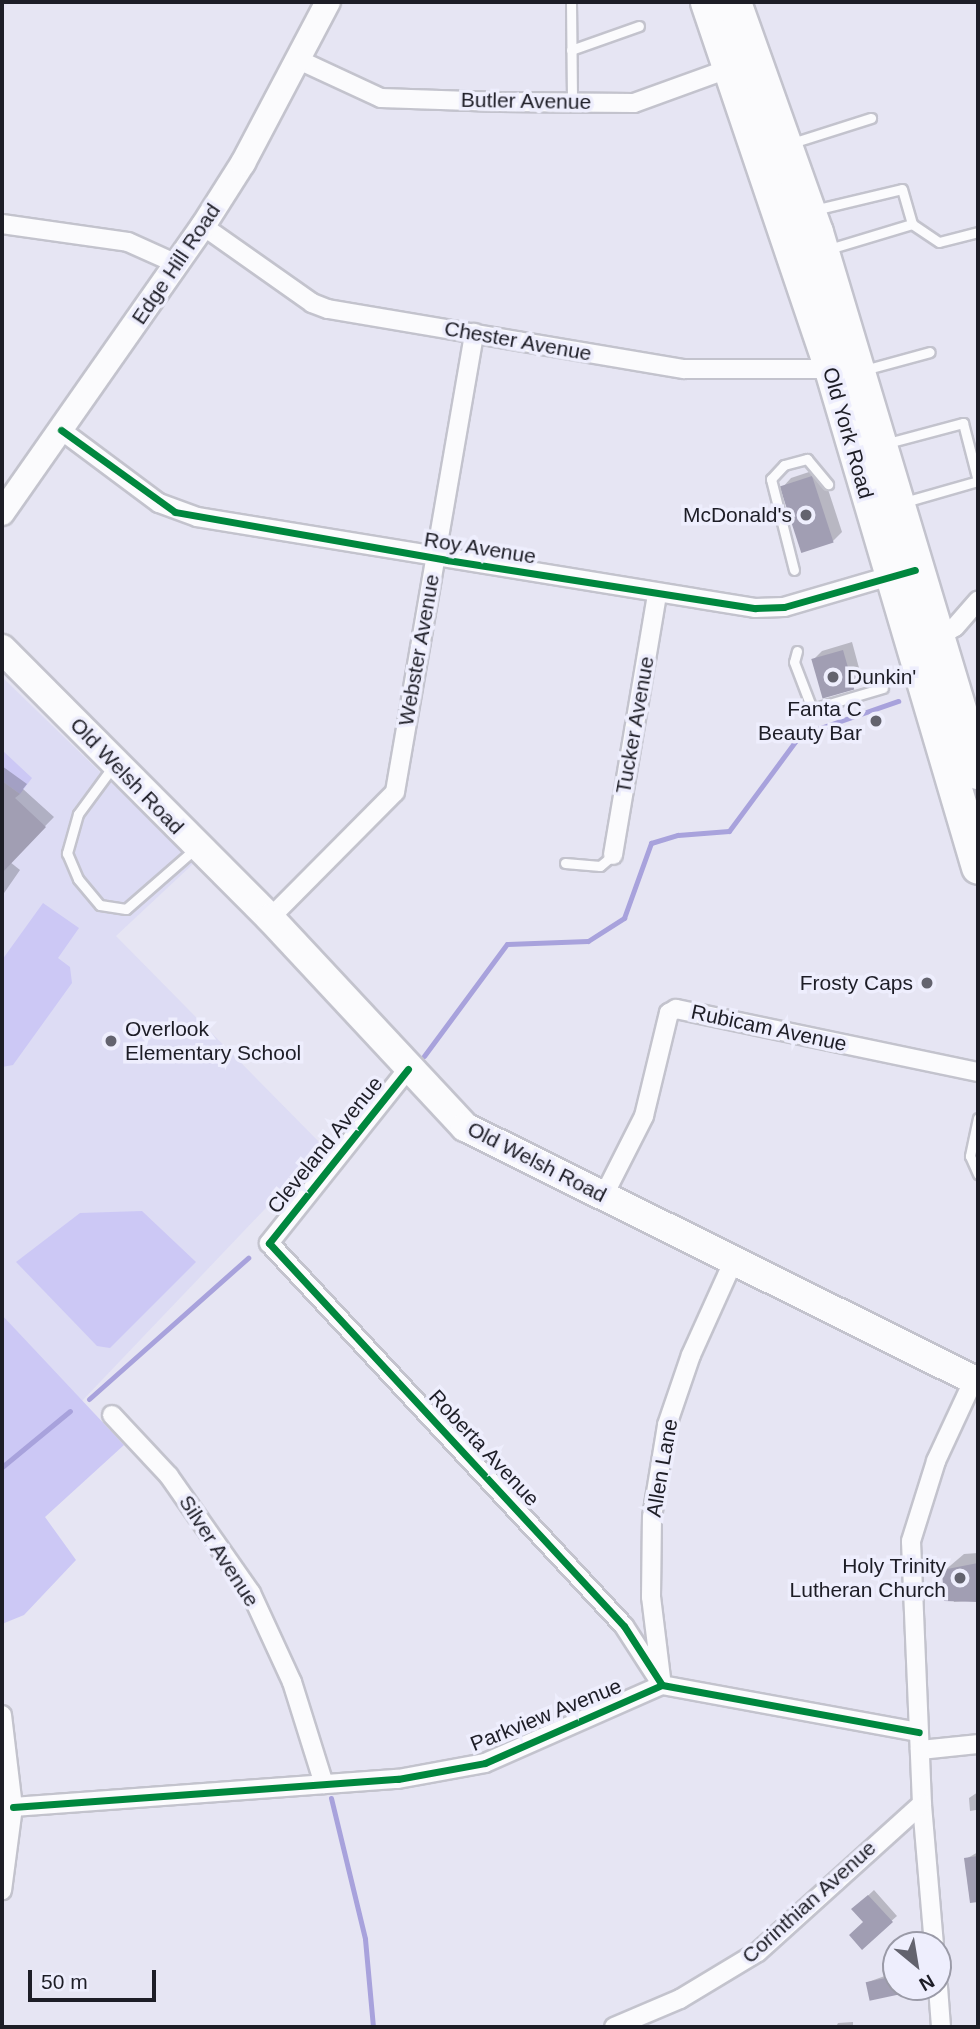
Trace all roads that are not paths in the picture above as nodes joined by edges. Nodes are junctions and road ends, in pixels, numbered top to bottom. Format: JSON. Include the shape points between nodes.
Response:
{"nodes":[{"id":1,"x":328,"y":2,"type":"edge"},
{"id":2,"x":572,"y":2,"type":"edge"},
{"id":3,"x":707,"y":2,"type":"edge"},
{"id":4,"x":734,"y":2,"type":"edge"},
{"id":5,"x":639,"y":26,"type":"dead end"},
{"id":6,"x":572,"y":50,"type":"junction"},
{"id":7,"x":299,"y":60,"type":"junction"},
{"id":8,"x":741,"y":65,"type":"junction"},
{"id":9,"x":572,"y":103,"type":"junction"},
{"id":10,"x":870,"y":118,"type":"dead end"},
{"id":11,"x":783,"y":146,"type":"junction"},
{"id":12,"x":809,"y":211,"type":"junction"},
{"id":13,"x":2,"y":224,"type":"edge"},
{"id":14,"x":912,"y":224,"type":"junction"},
{"id":15,"x":203,"y":226,"type":"junction"},
{"id":16,"x":978,"y":232,"type":"edge"},
{"id":17,"x":822,"y":251,"type":"junction"},
{"id":18,"x":177,"y":264,"type":"junction"},
{"id":19,"x":474,"y":332,"type":"junction"},
{"id":20,"x":930,"y":352,"type":"dead end"},
{"id":21,"x":845,"y":370,"type":"junction"},
{"id":22,"x":61,"y":430,"type":"junction"},
{"id":23,"x":880,"y":445,"type":"junction"},
{"id":24,"x":828,"y":484,"type":"dead end"},
{"id":25,"x":897,"y":505,"type":"junction"},
{"id":26,"x":2,"y":513,"type":"edge"},
{"id":27,"x":434,"y":558,"type":"junction"},
{"id":28,"x":794,"y":570,"type":"dead end"},
{"id":29,"x":902,"y":573,"type":"junction"},
{"id":30,"x":657,"y":594,"type":"junction"},
{"id":31,"x":978,"y":601,"type":"edge"},
{"id":32,"x":935,"y":639,"type":"junction"},
{"id":33,"x":2,"y":649,"type":"edge"},
{"id":34,"x":797,"y":650,"type":"dead end"},
{"id":35,"x":884,"y":688,"type":"dead end"},
{"id":36,"x":116,"y":764,"type":"junction"},
{"id":37,"x":978,"y":772,"type":"edge"},
{"id":38,"x":975,"y":846,"type":"edge"},
{"id":39,"x":197,"y":848,"type":"junction"},
{"id":40,"x":613,"y":855,"type":"joint"},
{"id":41,"x":565,"y":863,"type":"dead end"},
{"id":42,"x":270,"y":918,"type":"junction"},
{"id":43,"x":408,"y":1069,"type":"junction"},
{"id":44,"x":978,"y":1072,"type":"edge"},
{"id":45,"x":978,"y":1118,"type":"edge"},
{"id":46,"x":978,"y":1174,"type":"edge"},
{"id":47,"x":604,"y":1195,"type":"junction"},
{"id":48,"x":269,"y":1243,"type":"joint"},
{"id":49,"x":733,"y":1262,"type":"junction"},
{"id":50,"x":976,"y":1381,"type":"edge"},
{"id":51,"x":113,"y":1415,"type":"dead end"},
{"id":52,"x":662,"y":1685,"type":"junction"},
{"id":53,"x":2,"y":1715,"type":"edge"},
{"id":54,"x":919,"y":1741,"type":"junction"},
{"id":55,"x":978,"y":1744,"type":"edge"},
{"id":56,"x":324,"y":1784,"type":"junction"},
{"id":57,"x":922,"y":1804,"type":"junction"},
{"id":58,"x":13,"y":1807,"type":"junction"},
{"id":59,"x":2,"y":1890,"type":"edge"},
{"id":60,"x":933,"y":1931,"type":"edge"},
{"id":61,"x":939,"y":2001,"type":"edge"},
{"id":62,"x":614,"y":2027,"type":"edge"},
{"id":63,"x":941,"y":2027,"type":"edge"}],
"edges":[{"from":1,"to":7,"type":"street","name":"Edge Hill Road"},
{"from":2,"to":6,"type":"lane"},
{"from":3,"to":8,"type":"highway","name":"Old York Road"},
{"from":4,"to":8,"type":"highway","name":"Old York Road"},
{"from":5,"to":6,"type":"lane"},
{"from":6,"to":9,"type":"lane"},
{"from":7,"to":9,"type":"street","name":"Butler Avenue","via":[[381,98]]},
{"from":7,"to":15,"type":"street","name":"Edge Hill Road"},
{"from":8,"to":9,"type":"street","name":"Butler Avenue","via":[[634,103]]},
{"from":8,"to":11,"type":"highway","name":"Old York Road"},
{"from":8,"to":21,"type":"highway","name":"Old York Road"},
{"from":10,"to":11,"type":"lane"},
{"from":11,"to":12,"type":"highway","name":"Old York Road"},
{"from":12,"to":14,"type":"lane","via":[[902,190]]},
{"from":12,"to":17,"type":"highway","name":"Old York Road"},
{"from":13,"to":18,"type":"street","via":[[128,242]]},
{"from":14,"to":16,"type":"lane","via":[[939,242]]},
{"from":14,"to":17,"type":"lane"},
{"from":15,"to":18,"type":"street","name":"Edge Hill Road"},
{"from":15,"to":19,"type":"street","name":"Chester Avenue","via":[[312,303]]},
{"from":17,"to":21,"type":"highway","name":"Old York Road"},
{"from":18,"to":22,"type":"street","name":"Edge Hill Road"},
{"from":19,"to":21,"type":"street","name":"Chester Avenue","via":[[684,369],[743,373]]},
{"from":19,"to":27,"type":"street","name":"Webster Avenue"},
{"from":20,"to":21,"type":"lane"},
{"from":21,"to":23,"type":"highway","name":"Old York Road"},
{"from":21,"to":29,"type":"highway","name":"Old York Road"},
{"from":22,"to":26,"type":"street","name":"Edge Hill Road"},
{"from":22,"to":27,"type":"street","name":"Roy Avenue","via":[[175,512]]},
{"from":23,"to":25,"type":"highway","name":"Old York Road"},
{"from":23,"to":25,"type":"lane","via":[[963,422],[978,481]]},
{"from":24,"to":28,"type":"lane","via":[[807,459],[784,465],[771,478]]},
{"from":25,"to":29,"type":"highway","name":"Old York Road"},
{"from":27,"to":30,"type":"street","name":"Roy Avenue"},
{"from":27,"to":42,"type":"street","name":"Webster Avenue","via":[[395,792]]},
{"from":29,"to":30,"type":"street","name":"Roy Avenue","via":[[767,609]]},
{"from":29,"to":32,"type":"highway","name":"Old York Road"},
{"from":29,"to":38,"type":"highway","name":"Old York Road"},
{"from":30,"to":40,"type":"street","name":"Tucker Avenue"},
{"from":31,"to":32,"type":"street","via":[[955,627]]},
{"from":32,"to":37,"type":"highway","name":"Old York Road"},
{"from":33,"to":36,"type":"main road","name":"Old Welsh Road"},
{"from":34,"to":35,"type":"lane","via":[[794,662],[812,709]]},
{"from":36,"to":39,"type":"main road","name":"Old Welsh Road"},
{"from":36,"to":39,"type":"lane","via":[[78,814],[67,853],[78,879],[100,905],[126,909]]},
{"from":39,"to":42,"type":"main road","name":"Old Welsh Road"},
{"from":40,"to":41,"type":"lane","via":[[600,866]]},
{"from":42,"to":43,"type":"main road","name":"Old Welsh Road"},
{"from":43,"to":47,"type":"main road","name":"Old Welsh Road","via":[[465,1127]]},
{"from":43,"to":48,"type":"street","name":"Cleveland Avenue"},
{"from":44,"to":47,"type":"street","name":"Rubicam Avenue","via":[[676,1009],[669,1013],[644,1116]]},
{"from":45,"to":46,"type":"lane","via":[[970,1156]]},
{"from":47,"to":49,"type":"main road","name":"Old Welsh Road"},
{"from":48,"to":52,"type":"street","name":"Roberta Avenue","via":[[625,1626]]},
{"from":49,"to":50,"type":"main road","name":"Old Welsh Road"},
{"from":49,"to":52,"type":"street","name":"Allen Lane","via":[[691,1355],[667,1425],[652,1517],[651,1597]]},
{"from":50,"to":54,"type":"street","via":[[936,1461],[911,1541]]},
{"from":51,"to":56,"type":"street","name":"Silver Avenue","via":[[169,1476],[251,1593],[292,1682]]},
{"from":52,"to":54,"type":"street"},
{"from":52,"to":56,"type":"street","name":"Parkview Avenue","via":[[485,1763],[398,1779]]},
{"from":53,"to":58,"type":"street"},
{"from":54,"to":55,"type":"street"},
{"from":54,"to":57,"type":"street"},
{"from":56,"to":58,"type":"street","name":"Parkview Avenue"},
{"from":57,"to":60,"type":"street"},
{"from":57,"to":62,"type":"street","name":"Corinthian Avenue","via":[[758,1952],[681,1999]]},
{"from":58,"to":59,"type":"street"},
{"from":61,"to":63,"type":"street"}]}
